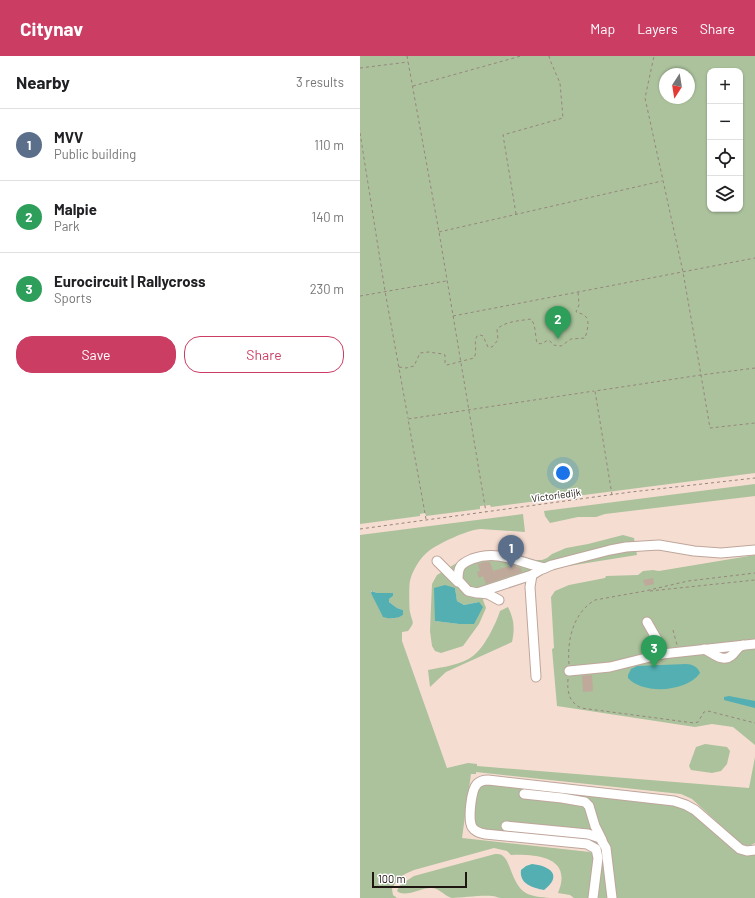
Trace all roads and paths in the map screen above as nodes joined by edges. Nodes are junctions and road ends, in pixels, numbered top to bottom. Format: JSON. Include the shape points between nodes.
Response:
{"nodes":[{"id":1,"x":408,"y":56,"type":"edge"},
{"id":2,"x":521,"y":56,"type":"edge"},
{"id":3,"x":549,"y":56,"type":"edge"},
{"id":4,"x":654,"y":56,"type":"edge"},
{"id":5,"x":408,"y":62,"type":"junction"},
{"id":6,"x":360,"y":68,"type":"edge"},
{"id":7,"x":413,"y":86,"type":"junction"},
{"id":8,"x":360,"y":133,"type":"edge"},
{"id":9,"x":663,"y":180,"type":"junction"},
{"id":10,"x":516,"y":214,"type":"junction"},
{"id":11,"x":439,"y":232,"type":"junction"},
{"id":12,"x":755,"y":258,"type":"edge"},
{"id":13,"x":683,"y":272,"type":"junction"},
{"id":14,"x":447,"y":280,"type":"junction"},
{"id":15,"x":385,"y":291,"type":"junction"},
{"id":16,"x":578,"y":292,"type":"junction"},
{"id":17,"x":360,"y":296,"type":"edge"},
{"id":18,"x":453,"y":316,"type":"junction"},
{"id":19,"x":460,"y":361,"type":"junction"},
{"id":20,"x":399,"y":367,"type":"junction"},
{"id":21,"x":755,"y":368,"type":"edge"},
{"id":22,"x":702,"y":376,"type":"junction"},
{"id":23,"x":595,"y":391,"type":"junction"},
{"id":24,"x":468,"y":410,"type":"junction"},
{"id":25,"x":408,"y":419,"type":"junction"},
{"id":26,"x":755,"y":423,"type":"edge"},
{"id":27,"x":755,"y":478,"type":"edge"},
{"id":28,"x":612,"y":495,"type":"junction"},
{"id":29,"x":486,"y":512,"type":"junction"},
{"id":30,"x":426,"y":520,"type":"junction"},
{"id":31,"x":360,"y":529,"type":"edge"},
{"id":32,"x":755,"y":550,"type":"edge"},
{"id":33,"x":437,"y":561,"type":"dead end"},
{"id":34,"x":545,"y":568,"type":"junction"},
{"id":35,"x":755,"y":573,"type":"edge"},
{"id":36,"x":532,"y":575,"type":"junction"},
{"id":37,"x":755,"y":580,"type":"edge"},
{"id":38,"x":458,"y":582,"type":"junction"},
{"id":39,"x":646,"y":591,"type":"junction"},
{"id":40,"x":479,"y":593,"type":"junction"},
{"id":41,"x":499,"y":600,"type":"dead end"},
{"id":42,"x":647,"y":622,"type":"dead end"},
{"id":43,"x":673,"y":630,"type":"dead end"},
{"id":44,"x":755,"y":644,"type":"edge"},
{"id":45,"x":679,"y":652,"type":"junction"},
{"id":46,"x":662,"y":654,"type":"junction"},
{"id":47,"x":569,"y":671,"type":"junction"},
{"id":48,"x":536,"y":677,"type":"dead end"},
{"id":49,"x":755,"y":723,"type":"edge"},
{"id":50,"x":524,"y":794,"type":"dead end"},
{"id":51,"x":506,"y":826,"type":"dead end"},
{"id":52,"x":603,"y":841,"type":"junction"},
{"id":53,"x":755,"y":850,"type":"edge"},
{"id":54,"x":593,"y":898,"type":"edge"},
{"id":55,"x":612,"y":898,"type":"edge"}],
"edges":[{"from":1,"to":5,"type":"path"},
{"from":2,"to":7,"type":"path"},
{"from":3,"to":10,"type":"path","via":[[560,83],[564,118],[503,134]]},
{"from":4,"to":9,"type":"path","via":[[645,98]]},
{"from":5,"to":6,"type":"path"},
{"from":5,"to":7,"type":"path"},
{"from":7,"to":11,"type":"path"},
{"from":8,"to":15,"type":"path"},
{"from":9,"to":10,"type":"path"},
{"from":9,"to":13,"type":"path"},
{"from":10,"to":11,"type":"path"},
{"from":11,"to":14,"type":"path"},
{"from":12,"to":13,"type":"path"},
{"from":13,"to":16,"type":"path"},
{"from":13,"to":22,"type":"path"},
{"from":14,"to":15,"type":"path"},
{"from":14,"to":18,"type":"path"},
{"from":15,"to":17,"type":"path"},
{"from":15,"to":20,"type":"path"},
{"from":16,"to":18,"type":"path"},
{"from":16,"to":19,"type":"path","via":[[576,312],[585,316],[587,321],[585,338],[571,339],[559,346],[553,346],[548,340],[540,344],[536,341],[531,319],[514,322],[497,329],[498,340],[492,347],[486,345],[483,336],[477,336],[474,358]]},
{"from":18,"to":19,"type":"path"},
{"from":19,"to":20,"type":"path","via":[[446,365],[445,355],[424,352],[420,353],[414,366]]},
{"from":19,"to":24,"type":"path"},
{"from":20,"to":25,"type":"path"},
{"from":21,"to":22,"type":"path"},
{"from":22,"to":23,"type":"path"},
{"from":22,"to":26,"type":"path","via":[[710,428]]},
{"from":23,"to":24,"type":"path"},
{"from":23,"to":28,"type":"path"},
{"from":24,"to":25,"type":"path"},
{"from":24,"to":29,"type":"path"},
{"from":25,"to":30,"type":"path"},
{"from":27,"to":28,"type":"path","name":"Victoriedijk"},
{"from":28,"to":29,"type":"path","name":"Victoriedijk"},
{"from":29,"to":30,"type":"path","name":"Victoriedijk"},
{"from":30,"to":31,"type":"path","name":"Victoriedijk"},
{"from":32,"to":34,"type":"lane","via":[[706,553],[659,545],[637,546],[610,550]]},
{"from":33,"to":38,"type":"lane"},
{"from":34,"to":36,"type":"lane"},
{"from":34,"to":38,"type":"lane","via":[[494,555],[479,557],[459,567]]},
{"from":35,"to":39,"type":"path","via":[[688,581]]},
{"from":36,"to":40,"type":"lane"},
{"from":36,"to":48,"type":"lane","via":[[530,588]]},
{"from":37,"to":39,"type":"path"},
{"from":38,"to":40,"type":"lane","via":[[468,591]]},
{"from":39,"to":47,"type":"path","via":[[595,600],[589,604],[571,632]]},
{"from":40,"to":41,"type":"lane","via":[[488,594]]},
{"from":42,"to":46,"type":"lane","via":[[660,638]]},
{"from":43,"to":45,"type":"path"},
{"from":44,"to":45,"type":"lane"},
{"from":45,"to":46,"type":"lane"},
{"from":46,"to":47,"type":"lane","via":[[610,667]]},
{"from":47,"to":49,"type":"path","via":[[569,695],[573,703],[581,708],[694,723],[708,711]]},
{"from":50,"to":52,"type":"lane","via":[[585,802]]},
{"from":51,"to":52,"type":"lane","via":[[588,834],[598,836]]},
{"from":52,"to":55,"type":"lane","via":[[607,853]]},
{"from":53,"to":54,"type":"lane","via":[[740,849],[695,810],[674,801],[488,780],[476,785],[470,817],[476,831],[588,844],[596,849],[598,858]]}]}
